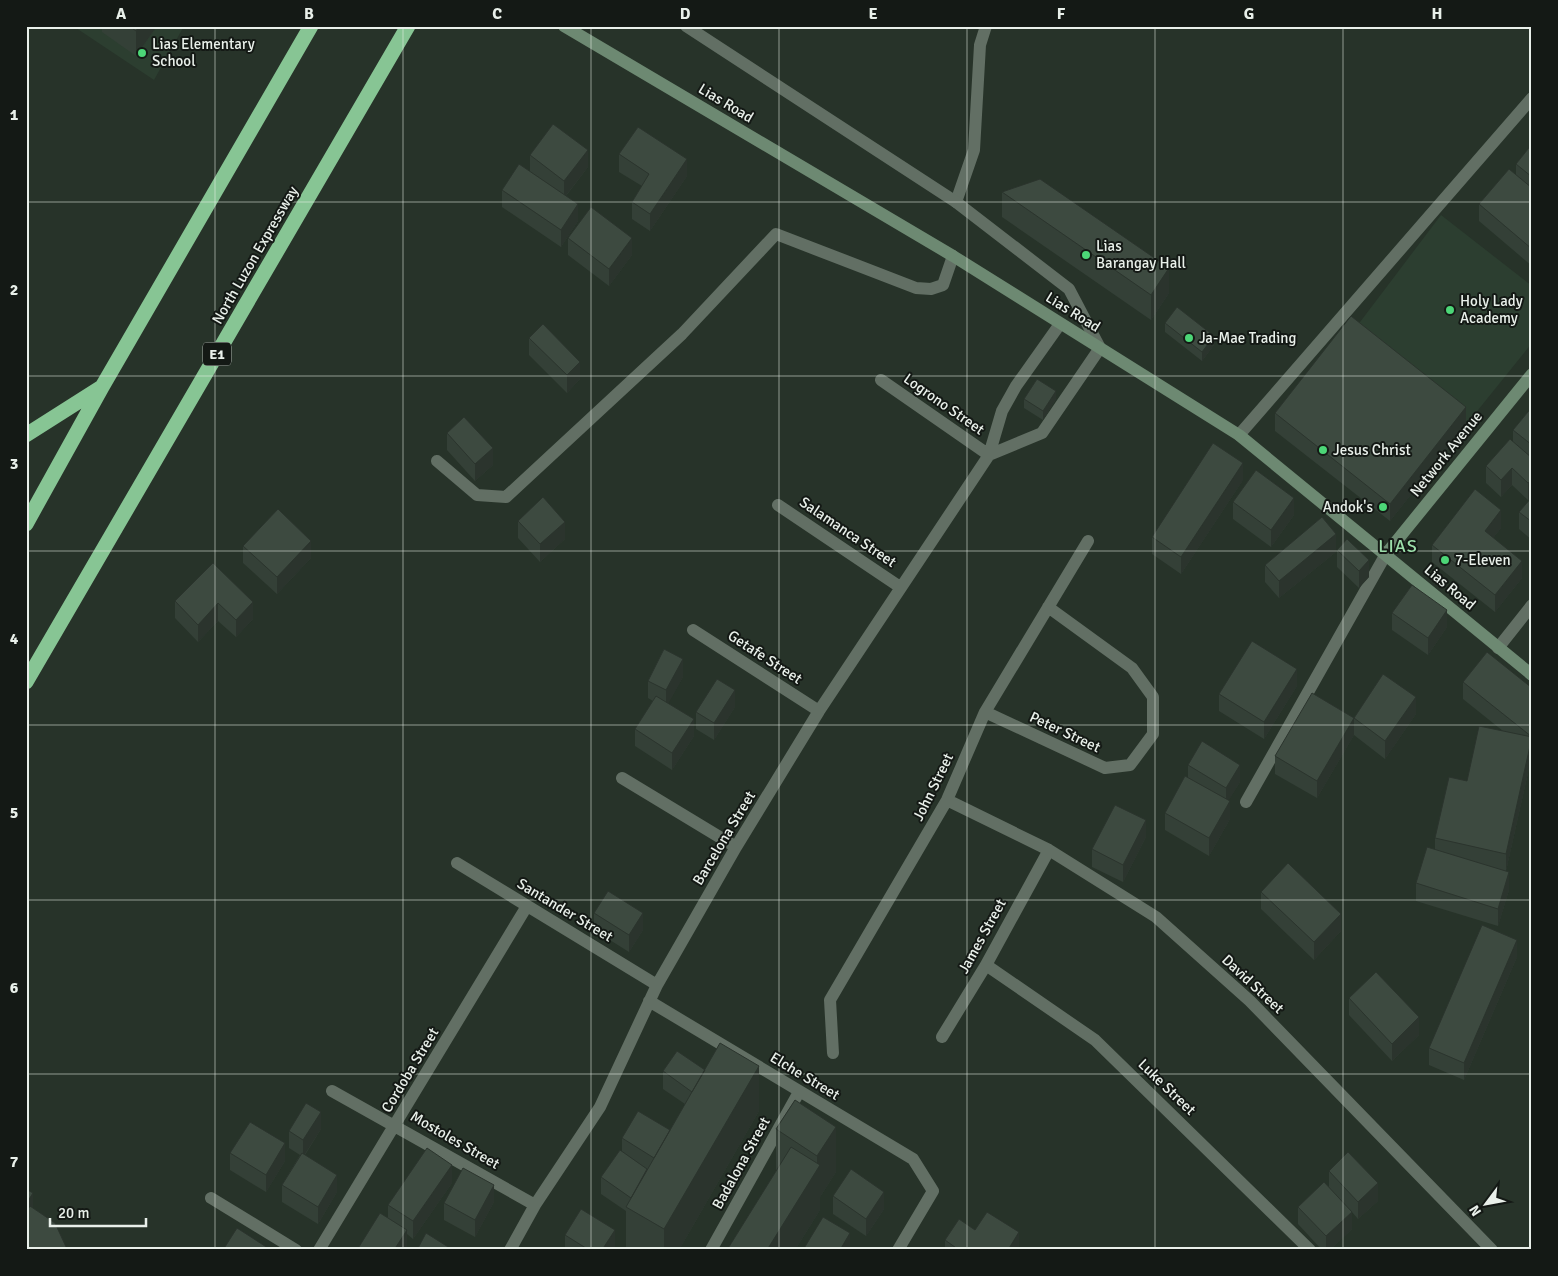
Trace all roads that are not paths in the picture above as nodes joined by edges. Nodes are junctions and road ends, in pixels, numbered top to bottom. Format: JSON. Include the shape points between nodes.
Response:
{"nodes":[{"id":1,"x":311,"y":26,"type":"edge"},
{"id":2,"x":408,"y":26,"type":"edge"},
{"id":3,"x":564,"y":26,"type":"edge"},
{"id":4,"x":686,"y":26,"type":"edge"},
{"id":5,"x":986,"y":26,"type":"edge"},
{"id":6,"x":1532,"y":98,"type":"edge"},
{"id":7,"x":956,"y":202,"type":"junction"},
{"id":8,"x":953,"y":256,"type":"junction"},
{"id":9,"x":1060,"y":324,"type":"junction"},
{"id":10,"x":1100,"y":348,"type":"junction"},
{"id":11,"x":1532,"y":374,"type":"edge"},
{"id":12,"x":881,"y":380,"type":"dead end"},
{"id":13,"x":102,"y":388,"type":"junction"},
{"id":14,"x":26,"y":434,"type":"edge"},
{"id":15,"x":1239,"y":435,"type":"junction"},
{"id":16,"x":989,"y":455,"type":"junction"},
{"id":17,"x":437,"y":461,"type":"dead end"},
{"id":18,"x":778,"y":504,"type":"dead end"},
{"id":19,"x":26,"y":524,"type":"edge"},
{"id":20,"x":1088,"y":541,"type":"dead end"},
{"id":21,"x":1386,"y":554,"type":"junction"},
{"id":22,"x":900,"y":587,"type":"junction"},
{"id":23,"x":1532,"y":605,"type":"edge"},
{"id":24,"x":1048,"y":607,"type":"junction"},
{"id":25,"x":693,"y":630,"type":"dead end"},
{"id":26,"x":1498,"y":648,"type":"junction"},
{"id":27,"x":1532,"y":675,"type":"edge"},
{"id":28,"x":26,"y":682,"type":"edge"},
{"id":29,"x":819,"y":711,"type":"junction"},
{"id":30,"x":985,"y":712,"type":"junction"},
{"id":31,"x":622,"y":778,"type":"dead end"},
{"id":32,"x":947,"y":800,"type":"junction"},
{"id":33,"x":1246,"y":802,"type":"dead end"},
{"id":34,"x":736,"y":847,"type":"junction"},
{"id":35,"x":1048,"y":850,"type":"junction"},
{"id":36,"x":457,"y":864,"type":"dead end"},
{"id":37,"x":527,"y":906,"type":"junction"},
{"id":38,"x":986,"y":965,"type":"junction"},
{"id":39,"x":657,"y":985,"type":"junction"},
{"id":40,"x":649,"y":1001,"type":"junction"},
{"id":41,"x":942,"y":1037,"type":"dead end"},
{"id":42,"x":833,"y":1053,"type":"dead end"},
{"id":43,"x":332,"y":1091,"type":"dead end"},
{"id":44,"x":799,"y":1092,"type":"junction"},
{"id":45,"x":396,"y":1126,"type":"junction"},
{"id":46,"x":211,"y":1198,"type":"dead end"},
{"id":47,"x":535,"y":1205,"type":"junction"},
{"id":48,"x":296,"y":1250,"type":"edge"},
{"id":49,"x":319,"y":1250,"type":"edge"},
{"id":50,"x":510,"y":1250,"type":"edge"},
{"id":51,"x":711,"y":1250,"type":"edge"},
{"id":52,"x":898,"y":1250,"type":"edge"},
{"id":53,"x":1310,"y":1250,"type":"edge"},
{"id":54,"x":1492,"y":1250,"type":"edge"}],
"edges":[{"from":1,"to":13,"type":"highway"},
{"from":2,"to":28,"type":"highway","name":"North Luzon Expressway","number":"E1"},
{"from":3,"to":8,"type":"main road","name":"Lias Road"},
{"from":4,"to":7,"type":"street"},
{"from":5,"to":7,"type":"street","via":[[980,45],[974,150]]},
{"from":6,"to":15,"type":"street"},
{"from":7,"to":10,"type":"street","via":[[1069,289]]},
{"from":8,"to":9,"type":"main road","name":"Lias Road"},
{"from":8,"to":17,"type":"street","via":[[943,285],[931,289],[916,288],[776,234],[682,334],[506,497],[477,495]]},
{"from":9,"to":10,"type":"main road","name":"Lias Road"},
{"from":9,"to":16,"type":"street","name":"Barcelona Street","via":[[1007,402]]},
{"from":10,"to":15,"type":"main road","name":"Lias Road"},
{"from":10,"to":16,"type":"street","via":[[1042,433]]},
{"from":11,"to":21,"type":"main road","name":"Network Avenue"},
{"from":12,"to":16,"type":"street","name":"Logrono Street"},
{"from":13,"to":14,"type":"highway"},
{"from":13,"to":19,"type":"highway"},
{"from":15,"to":21,"type":"main road","name":"Lias Road"},
{"from":16,"to":22,"type":"street","name":"Barcelona Street"},
{"from":18,"to":22,"type":"street","name":"Salamanca Street"},
{"from":20,"to":24,"type":"street","name":"John Street"},
{"from":21,"to":26,"type":"main road","name":"Lias Road"},
{"from":21,"to":33,"type":"street"},
{"from":22,"to":29,"type":"street","name":"Barcelona Street"},
{"from":23,"to":26,"type":"street"},
{"from":24,"to":30,"type":"street","name":"John Street"},
{"from":24,"to":30,"type":"street","name":"Peter Street","via":[[1132,668],[1153,697],[1153,734],[1130,765],[1105,768]]},
{"from":25,"to":29,"type":"street","name":"Getafe Street"},
{"from":26,"to":27,"type":"main road","name":"Lias Road"},
{"from":29,"to":34,"type":"street","name":"Barcelona Street"},
{"from":30,"to":32,"type":"street","name":"John Street"},
{"from":31,"to":34,"type":"street"},
{"from":32,"to":35,"type":"street","name":"David Street"},
{"from":32,"to":42,"type":"street","name":"John Street","via":[[830,1000]]},
{"from":34,"to":39,"type":"street","name":"Barcelona Street"},
{"from":35,"to":38,"type":"street","name":"James Street"},
{"from":35,"to":54,"type":"street","name":"David Street","via":[[1156,917],[1250,1001]]},
{"from":36,"to":37,"type":"street","name":"Santander Street"},
{"from":37,"to":39,"type":"street","name":"Santander Street"},
{"from":37,"to":45,"type":"street","name":"Cordoba Street"},
{"from":38,"to":41,"type":"street","name":"James Street"},
{"from":38,"to":53,"type":"street","name":"Luke Street","via":[[1095,1040]]},
{"from":39,"to":40,"type":"street","name":"Barcelona Street"},
{"from":40,"to":44,"type":"street","name":"Elche Street"},
{"from":40,"to":47,"type":"street","name":"Barcelona Street","via":[[600,1107]]},
{"from":43,"to":45,"type":"street","name":"Mostoles Street"},
{"from":44,"to":51,"type":"street","name":"Badalona Street"},
{"from":44,"to":52,"type":"street","name":"Elche Street","via":[[913,1159],[933,1190]]},
{"from":45,"to":47,"type":"street","name":"Mostoles Street"},
{"from":45,"to":49,"type":"street","name":"Cordoba Street"},
{"from":46,"to":48,"type":"street"},
{"from":47,"to":50,"type":"street","name":"Barcelona Street"}]}
